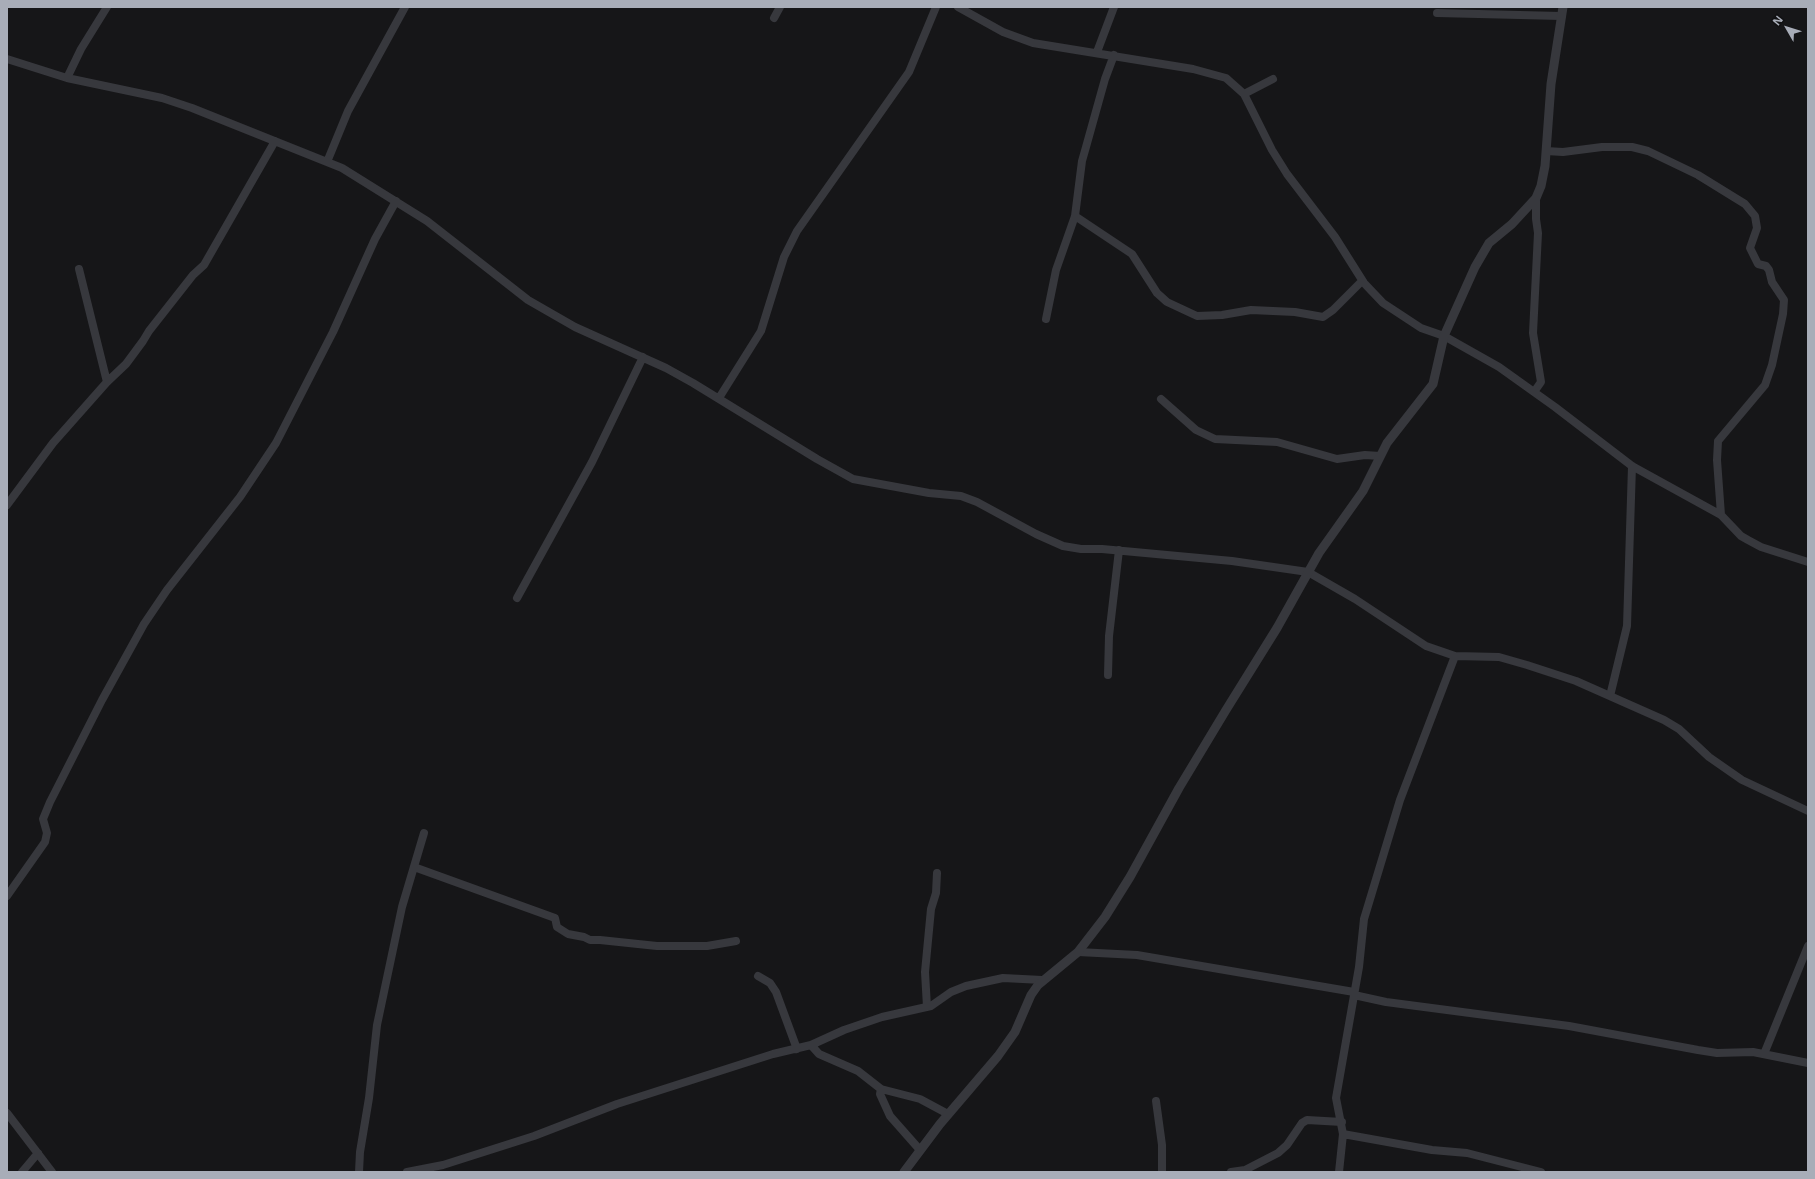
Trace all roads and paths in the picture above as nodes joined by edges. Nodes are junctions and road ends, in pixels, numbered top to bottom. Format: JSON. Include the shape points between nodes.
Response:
{"nodes":[{"id":1,"x":107,"y":7,"type":"edge"},
{"id":2,"x":405,"y":7,"type":"edge"},
{"id":3,"x":780,"y":7,"type":"edge"},
{"id":4,"x":936,"y":7,"type":"edge"},
{"id":5,"x":958,"y":7,"type":"edge"},
{"id":6,"x":1114,"y":7,"type":"edge"},
{"id":7,"x":1562,"y":11,"type":"edge"},
{"id":8,"x":1437,"y":13,"type":"dead end"},
{"id":9,"x":774,"y":18,"type":"dead end"},
{"id":10,"x":1097,"y":52,"type":"junction"},
{"id":11,"x":1114,"y":55,"type":"junction"},
{"id":12,"x":7,"y":59,"type":"edge"},
{"id":13,"x":67,"y":78,"type":"junction"},
{"id":14,"x":1273,"y":79,"type":"dead end"},
{"id":15,"x":1244,"y":94,"type":"junction"},
{"id":16,"x":275,"y":141,"type":"junction"},
{"id":17,"x":1546,"y":151,"type":"junction"},
{"id":18,"x":327,"y":162,"type":"junction"},
{"id":19,"x":1536,"y":198,"type":"junction"},
{"id":20,"x":396,"y":201,"type":"junction"},
{"id":21,"x":1076,"y":216,"type":"junction"},
{"id":22,"x":79,"y":269,"type":"dead end"},
{"id":23,"x":1362,"y":281,"type":"junction"},
{"id":24,"x":1046,"y":319,"type":"dead end"},
{"id":25,"x":1444,"y":336,"type":"junction"},
{"id":26,"x":643,"y":357,"type":"junction"},
{"id":27,"x":106,"y":382,"type":"junction"},
{"id":28,"x":1534,"y":392,"type":"junction"},
{"id":29,"x":719,"y":398,"type":"junction"},
{"id":30,"x":1161,"y":399,"type":"dead end"},
{"id":31,"x":1380,"y":456,"type":"junction"},
{"id":32,"x":1632,"y":466,"type":"junction"},
{"id":33,"x":7,"y":506,"type":"edge"},
{"id":34,"x":1721,"y":515,"type":"junction"},
{"id":35,"x":1120,"y":550,"type":"junction"},
{"id":36,"x":1808,"y":562,"type":"edge"},
{"id":37,"x":1308,"y":572,"type":"junction"},
{"id":38,"x":517,"y":598,"type":"dead end"},
{"id":39,"x":1455,"y":656,"type":"junction"},
{"id":40,"x":1108,"y":675,"type":"dead end"},
{"id":41,"x":1610,"y":696,"type":"junction"},
{"id":42,"x":1808,"y":811,"type":"edge"},
{"id":43,"x":424,"y":832,"type":"dead end"},
{"id":44,"x":414,"y":867,"type":"junction"},
{"id":45,"x":937,"y":873,"type":"dead end"},
{"id":46,"x":7,"y":896,"type":"edge"},
{"id":47,"x":736,"y":941,"type":"dead end"},
{"id":48,"x":1808,"y":946,"type":"edge"},
{"id":49,"x":1078,"y":952,"type":"junction"},
{"id":50,"x":758,"y":976,"type":"dead end"},
{"id":51,"x":1042,"y":980,"type":"junction"},
{"id":52,"x":1354,"y":993,"type":"junction"},
{"id":53,"x":927,"y":1007,"type":"junction"},
{"id":54,"x":812,"y":1045,"type":"junction"},
{"id":55,"x":797,"y":1049,"type":"junction"},
{"id":56,"x":1764,"y":1054,"type":"junction"},
{"id":57,"x":1808,"y":1063,"type":"edge"},
{"id":58,"x":881,"y":1089,"type":"junction"},
{"id":59,"x":1156,"y":1101,"type":"dead end"},
{"id":60,"x":7,"y":1113,"type":"edge"},
{"id":61,"x":948,"y":1114,"type":"junction"},
{"id":62,"x":1342,"y":1122,"type":"junction"},
{"id":63,"x":1343,"y":1134,"type":"junction"},
{"id":64,"x":920,"y":1150,"type":"junction"},
{"id":65,"x":38,"y":1154,"type":"junction"},
{"id":66,"x":22,"y":1172,"type":"edge"},
{"id":67,"x":52,"y":1172,"type":"edge"},
{"id":68,"x":359,"y":1172,"type":"edge"},
{"id":69,"x":407,"y":1172,"type":"edge"},
{"id":70,"x":904,"y":1172,"type":"edge"},
{"id":71,"x":1162,"y":1172,"type":"edge"},
{"id":72,"x":1231,"y":1172,"type":"edge"},
{"id":73,"x":1339,"y":1172,"type":"edge"},
{"id":74,"x":1541,"y":1172,"type":"edge"}],
"edges":[{"from":1,"to":13,"type":"street","via":[[81,49]]},
{"from":2,"to":18,"type":"street","via":[[348,111]]},
{"from":3,"to":9,"type":"street"},
{"from":4,"to":29,"type":"street","via":[[909,72],[797,230],[784,257],[761,331]]},
{"from":5,"to":10,"type":"street","via":[[1003,32],[1033,43]]},
{"from":6,"to":10,"type":"street"},
{"from":7,"to":8,"type":"street"},
{"from":7,"to":17,"type":"street","via":[[1551,84]]},
{"from":10,"to":11,"type":"street"},
{"from":11,"to":15,"type":"street","via":[[1220,76]]},
{"from":11,"to":21,"type":"street","via":[[1082,161]]},
{"from":12,"to":13,"type":"street"},
{"from":13,"to":16,"type":"street","via":[[166,99]]},
{"from":14,"to":15,"type":"street"},
{"from":15,"to":23,"type":"street","via":[[1272,150],[1335,237]]},
{"from":16,"to":18,"type":"street"},
{"from":16,"to":27,"type":"street","via":[[204,265],[193,275],[130,359]]},
{"from":17,"to":19,"type":"street","via":[[1543,177]]},
{"from":17,"to":34,"type":"street","via":[[1632,147],[1648,151],[1698,176],[1745,204],[1755,216],[1756,228],[1750,248],[1758,264],[1766,266],[1769,270],[1772,282],[1784,300],[1783,314],[1765,385],[1718,441]]},
{"from":18,"to":20,"type":"street","via":[[350,172]]},
{"from":19,"to":25,"type":"street","via":[[1512,224],[1489,243],[1463,291]]},
{"from":19,"to":28,"type":"street","via":[[1538,232],[1533,334],[1541,382]]},
{"from":20,"to":26,"type":"street","via":[[427,221],[528,300],[575,327]]},
{"from":20,"to":46,"type":"street","via":[[276,443],[240,497],[167,590],[144,624],[85,731],[50,802],[43,819],[47,833],[45,842]]},
{"from":21,"to":23,"type":"street","via":[[1132,254],[1157,293],[1167,302],[1197,316],[1251,310],[1295,312],[1323,317]]},
{"from":21,"to":24,"type":"street","via":[[1056,270]]},
{"from":22,"to":27,"type":"street"},
{"from":23,"to":25,"type":"street","via":[[1383,303],[1421,328]]},
{"from":25,"to":28,"type":"street","via":[[1498,367]]},
{"from":25,"to":31,"type":"street","via":[[1433,384],[1387,443]]},
{"from":26,"to":29,"type":"street"},
{"from":26,"to":38,"type":"street","via":[[592,462]]},
{"from":27,"to":33,"type":"street","via":[[53,443]]},
{"from":28,"to":32,"type":"street"},
{"from":29,"to":35,"type":"street","via":[[853,479],[960,496],[977,502],[1063,546]]},
{"from":30,"to":31,"type":"street","via":[[1196,430],[1215,440],[1277,442],[1337,459],[1365,455]]},
{"from":31,"to":37,"type":"street","via":[[1363,491]]},
{"from":32,"to":34,"type":"street"},
{"from":32,"to":41,"type":"street","via":[[1628,626]]},
{"from":34,"to":36,"type":"street","via":[[1748,540],[1761,547]]},
{"from":35,"to":37,"type":"street","via":[[1232,561]]},
{"from":35,"to":40,"type":"street","via":[[1109,636]]},
{"from":37,"to":39,"type":"street","via":[[1355,599],[1415,640]]},
{"from":37,"to":49,"type":"street","via":[[1277,628],[1179,788],[1130,877],[1105,917]]},
{"from":39,"to":41,"type":"street","via":[[1499,657],[1576,681]]},
{"from":39,"to":52,"type":"street","via":[[1406,785],[1369,901],[1364,919]]},
{"from":41,"to":42,"type":"street","via":[[1664,720],[1679,729],[1709,758],[1737,777]]},
{"from":43,"to":44,"type":"street"},
{"from":44,"to":47,"type":"street","via":[[555,918],[557,927],[568,934],[590,940],[657,946],[707,946]]},
{"from":44,"to":68,"type":"street","via":[[393,944],[377,1025]]},
{"from":45,"to":53,"type":"street","via":[[925,972]]},
{"from":48,"to":56,"type":"street"},
{"from":49,"to":51,"type":"street"},
{"from":49,"to":52,"type":"street","via":[[1137,955]]},
{"from":50,"to":55,"type":"street","via":[[776,992]]},
{"from":51,"to":53,"type":"street","via":[[1003,978],[983,981],[954,991]]},
{"from":51,"to":61,"type":"street","via":[[1031,995],[1015,1032],[998,1056]]},
{"from":52,"to":56,"type":"street","via":[[1394,1003],[1569,1026],[1717,1053]]},
{"from":52,"to":62,"type":"street","via":[[1336,1098]]},
{"from":53,"to":54,"type":"street","via":[[882,1016]]},
{"from":54,"to":55,"type":"street"},
{"from":54,"to":58,"type":"street","via":[[819,1054],[858,1071]]},
{"from":55,"to":69,"type":"street","via":[[773,1054],[617,1104],[575,1121],[442,1165]]},
{"from":56,"to":57,"type":"street"},
{"from":58,"to":61,"type":"street","via":[[920,1099]]},
{"from":58,"to":64,"type":"street","via":[[880,1094],[890,1116]]},
{"from":59,"to":71,"type":"street","via":[[1162,1145]]},
{"from":60,"to":65,"type":"street"},
{"from":61,"to":64,"type":"street"},
{"from":62,"to":63,"type":"street"},
{"from":62,"to":72,"type":"street","via":[[1307,1120],[1278,1154],[1245,1170]]},
{"from":63,"to":73,"type":"street"},
{"from":63,"to":74,"type":"street","via":[[1432,1150],[1466,1153]]},
{"from":64,"to":70,"type":"street"},
{"from":65,"to":66,"type":"street"},
{"from":65,"to":67,"type":"street"}]}
